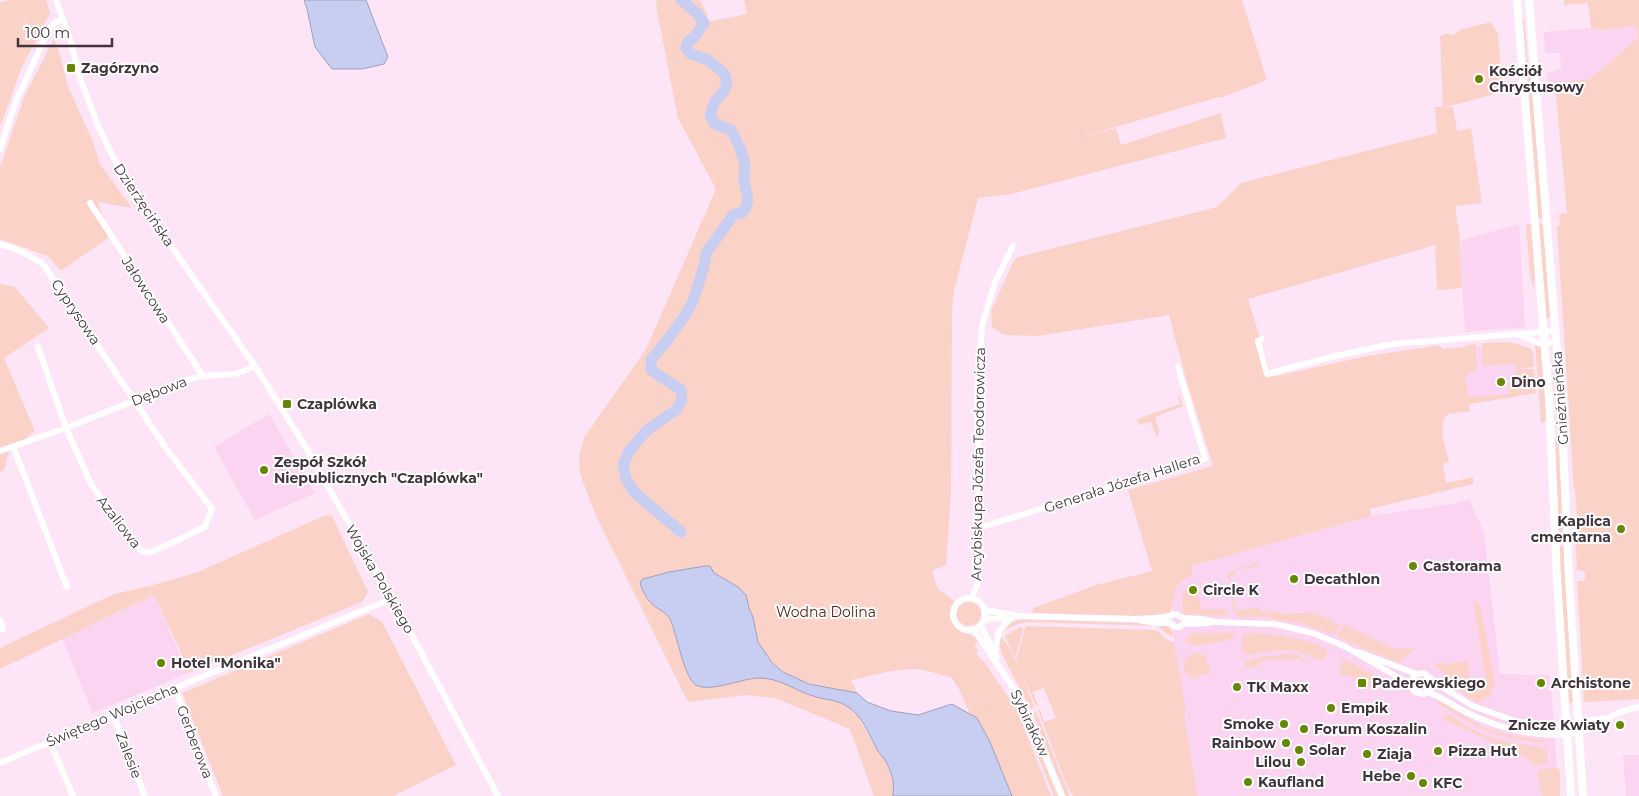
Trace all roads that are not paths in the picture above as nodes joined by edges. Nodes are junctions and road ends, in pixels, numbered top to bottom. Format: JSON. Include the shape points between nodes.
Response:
{"nodes":[{"id":1,"x":56,"y":0,"type":"edge"},
{"id":2,"x":60,"y":0,"type":"edge"},
{"id":3,"x":1517,"y":0,"type":"edge"},
{"id":4,"x":1529,"y":0,"type":"edge"},
{"id":5,"x":58,"y":7,"type":"junction"},
{"id":6,"x":63,"y":19,"type":"junction"},
{"id":7,"x":0,"y":149,"type":"edge"},
{"id":8,"x":90,"y":203,"type":"dead end"},
{"id":9,"x":0,"y":244,"type":"edge"},
{"id":10,"x":1013,"y":246,"type":"dead end"},
{"id":11,"x":1555,"y":331,"type":"junction"},
{"id":12,"x":1544,"y":332,"type":"junction"},
{"id":13,"x":1517,"y":334,"type":"junction"},
{"id":14,"x":1262,"y":339,"type":"dead end"},
{"id":15,"x":1556,"y":342,"type":"junction"},
{"id":16,"x":1545,"y":343,"type":"junction"},
{"id":17,"x":38,"y":347,"type":"dead end"},
{"id":18,"x":255,"y":366,"type":"junction"},
{"id":19,"x":1178,"y":367,"type":"dead end"},
{"id":20,"x":203,"y":376,"type":"junction"},
{"id":21,"x":136,"y":400,"type":"junction"},
{"id":22,"x":66,"y":428,"type":"junction"},
{"id":23,"x":13,"y":446,"type":"junction"},
{"id":24,"x":0,"y":451,"type":"edge"},
{"id":25,"x":978,"y":528,"type":"junction"},
{"id":26,"x":66,"y":587,"type":"dead end"},
{"id":27,"x":972,"y":598,"type":"junction"},
{"id":28,"x":391,"y":599,"type":"junction"},
{"id":29,"x":985,"y":610,"type":"junction"},
{"id":30,"x":1020,"y":616,"type":"junction"},
{"id":31,"x":1011,"y":618,"type":"junction"},
{"id":32,"x":985,"y":619,"type":"junction"},
{"id":33,"x":0,"y":620,"type":"edge"},
{"id":34,"x":1171,"y":620,"type":"junction"},
{"id":35,"x":1183,"y":621,"type":"junction"},
{"id":36,"x":981,"y":626,"type":"junction"},
{"id":37,"x":0,"y":630,"type":"edge"},
{"id":38,"x":974,"y":630,"type":"junction"},
{"id":39,"x":1346,"y":647,"type":"junction"},
{"id":40,"x":995,"y":652,"type":"junction"},
{"id":41,"x":1417,"y":674,"type":"junction"},
{"id":42,"x":1431,"y":680,"type":"junction"},
{"id":43,"x":1011,"y":682,"type":"junction"},
{"id":44,"x":1411,"y":685,"type":"junction"},
{"id":45,"x":175,"y":688,"type":"junction"},
{"id":46,"x":1427,"y":692,"type":"junction"},
{"id":47,"x":1639,"y":707,"type":"edge"},
{"id":48,"x":113,"y":714,"type":"junction"},
{"id":49,"x":1607,"y":718,"type":"junction"},
{"id":50,"x":1578,"y":723,"type":"junction"},
{"id":51,"x":1567,"y":725,"type":"junction"},
{"id":52,"x":1578,"y":732,"type":"junction"},
{"id":53,"x":1567,"y":734,"type":"junction"},
{"id":54,"x":50,"y":742,"type":"junction"},
{"id":55,"x":0,"y":763,"type":"edge"},
{"id":56,"x":74,"y":796,"type":"edge"},
{"id":57,"x":145,"y":796,"type":"edge"},
{"id":58,"x":216,"y":796,"type":"edge"},
{"id":59,"x":498,"y":796,"type":"edge"},
{"id":60,"x":1062,"y":796,"type":"edge"},
{"id":61,"x":1571,"y":796,"type":"edge"},
{"id":62,"x":1583,"y":796,"type":"edge"}],
"edges":[{"from":1,"to":5,"type":"street","name":"Dzierżęcińska"},
{"from":2,"to":5,"type":"street"},
{"from":3,"to":12,"type":"main road","name":"Gnieźnieńska"},
{"from":4,"to":11,"type":"main road","name":"Gnieźnieńska"},
{"from":5,"to":6,"type":"street","name":"Dzierżęcińska"},
{"from":6,"to":7,"type":"street","via":[[50,29],[16,101]]},
{"from":6,"to":18,"type":"street","name":"Dzierżęcińska","via":[[81,81],[124,179]]},
{"from":8,"to":20,"type":"street","name":"Jałowcowa"},
{"from":9,"to":21,"type":"street","name":"Cyprysowa","via":[[32,256],[43,264]]},
{"from":10,"to":25,"type":"street","name":"Arcybiskupa Józefa Teodorowicza","via":[[995,282],[982,326],[977,398]]},
{"from":11,"to":12,"type":"street"},
{"from":11,"to":15,"type":"main road","name":"Gnieźnieńska"},
{"from":12,"to":13,"type":"street"},
{"from":12,"to":16,"type":"main road","name":"Gnieźnieńska"},
{"from":13,"to":14,"type":"street","via":[[1393,344],[1267,374],[1258,341]]},
{"from":13,"to":16,"type":"street"},
{"from":15,"to":16,"type":"street"},
{"from":15,"to":50,"type":"main road","name":"Gnieźnieńska"},
{"from":16,"to":51,"type":"main road","name":"Gnieźnieńska"},
{"from":17,"to":22,"type":"street"},
{"from":18,"to":20,"type":"street","name":"Dębowa","via":[[236,374]]},
{"from":18,"to":28,"type":"street","name":"Wojska Polskiego","via":[[304,444]]},
{"from":19,"to":25,"type":"street","name":"Generała Józefa Hallera","via":[[1206,459]]},
{"from":20,"to":21,"type":"street","name":"Dębowa"},
{"from":21,"to":22,"type":"street","name":"Dębowa"},
{"from":21,"to":22,"type":"street","name":"Azaliowa","via":[[166,448],[212,509],[205,527],[152,552],[142,552],[91,484]]},
{"from":22,"to":23,"type":"street","name":"Dębowa"},
{"from":23,"to":24,"type":"street","name":"Dębowa"},
{"from":23,"to":26,"type":"street"},
{"from":25,"to":27,"type":"street","name":"Arcybiskupa Józefa Teodorowicza","via":[[978,582]]},
{"from":27,"to":29,"type":"street","via":[[979,601]]},
{"from":27,"to":38,"type":"street","via":[[960,600],[953,614],[959,628]]},
{"from":28,"to":45,"type":"street","name":"Świętego Wojciecha"},
{"from":28,"to":59,"type":"street","name":"Wojska Polskiego"},
{"from":29,"to":30,"type":"street"},
{"from":29,"to":32,"type":"street"},
{"from":30,"to":31,"type":"street"},
{"from":30,"to":34,"type":"street","via":[[1133,619],[1155,623]]},
{"from":31,"to":32,"type":"street"},
{"from":31,"to":40,"type":"street","via":[[1000,631]]},
{"from":32,"to":36,"type":"street"},
{"from":33,"to":37,"type":"street","via":[[3,629]]},
{"from":34,"to":35,"type":"street","via":[[1176,614]]},
{"from":34,"to":35,"type":"street","via":[[1176,628]]},
{"from":35,"to":39,"type":"street","via":[[1289,626]]},
{"from":36,"to":38,"type":"street"},
{"from":36,"to":40,"type":"street"},
{"from":38,"to":43,"type":"street","name":"Sybiraków"},
{"from":39,"to":41,"type":"street"},
{"from":39,"to":44,"type":"street"},
{"from":40,"to":43,"type":"street"},
{"from":41,"to":42,"type":"street","via":[[1426,674]]},
{"from":41,"to":44,"type":"street"},
{"from":42,"to":46,"type":"street","via":[[1432,685]]},
{"from":42,"to":51,"type":"street","via":[[1473,706],[1502,718],[1524,723]]},
{"from":43,"to":60,"type":"street","name":"Sybiraków","via":[[1028,712]]},
{"from":44,"to":46,"type":"street","via":[[1418,694]]},
{"from":45,"to":48,"type":"street","name":"Świętego Wojciecha"},
{"from":45,"to":58,"type":"street","name":"Gerberowa"},
{"from":46,"to":53,"type":"street","via":[[1504,727],[1533,733]]},
{"from":47,"to":49,"type":"street"},
{"from":48,"to":54,"type":"street","name":"Świętego Wojciecha"},
{"from":48,"to":57,"type":"street","name":"Zalesie"},
{"from":49,"to":50,"type":"street"},
{"from":49,"to":52,"type":"street","via":[[1596,727]]},
{"from":50,"to":51,"type":"street"},
{"from":50,"to":52,"type":"main road","name":"Gnieźnieńska"},
{"from":51,"to":53,"type":"main road","name":"Gnieźnieńska"},
{"from":52,"to":53,"type":"street"},
{"from":52,"to":62,"type":"main road","name":"Gnieźnieńska"},
{"from":53,"to":61,"type":"main road","name":"Gnieźnieńska"},
{"from":54,"to":55,"type":"street","name":"Świętego Wojciecha"},
{"from":54,"to":56,"type":"street"}]}
